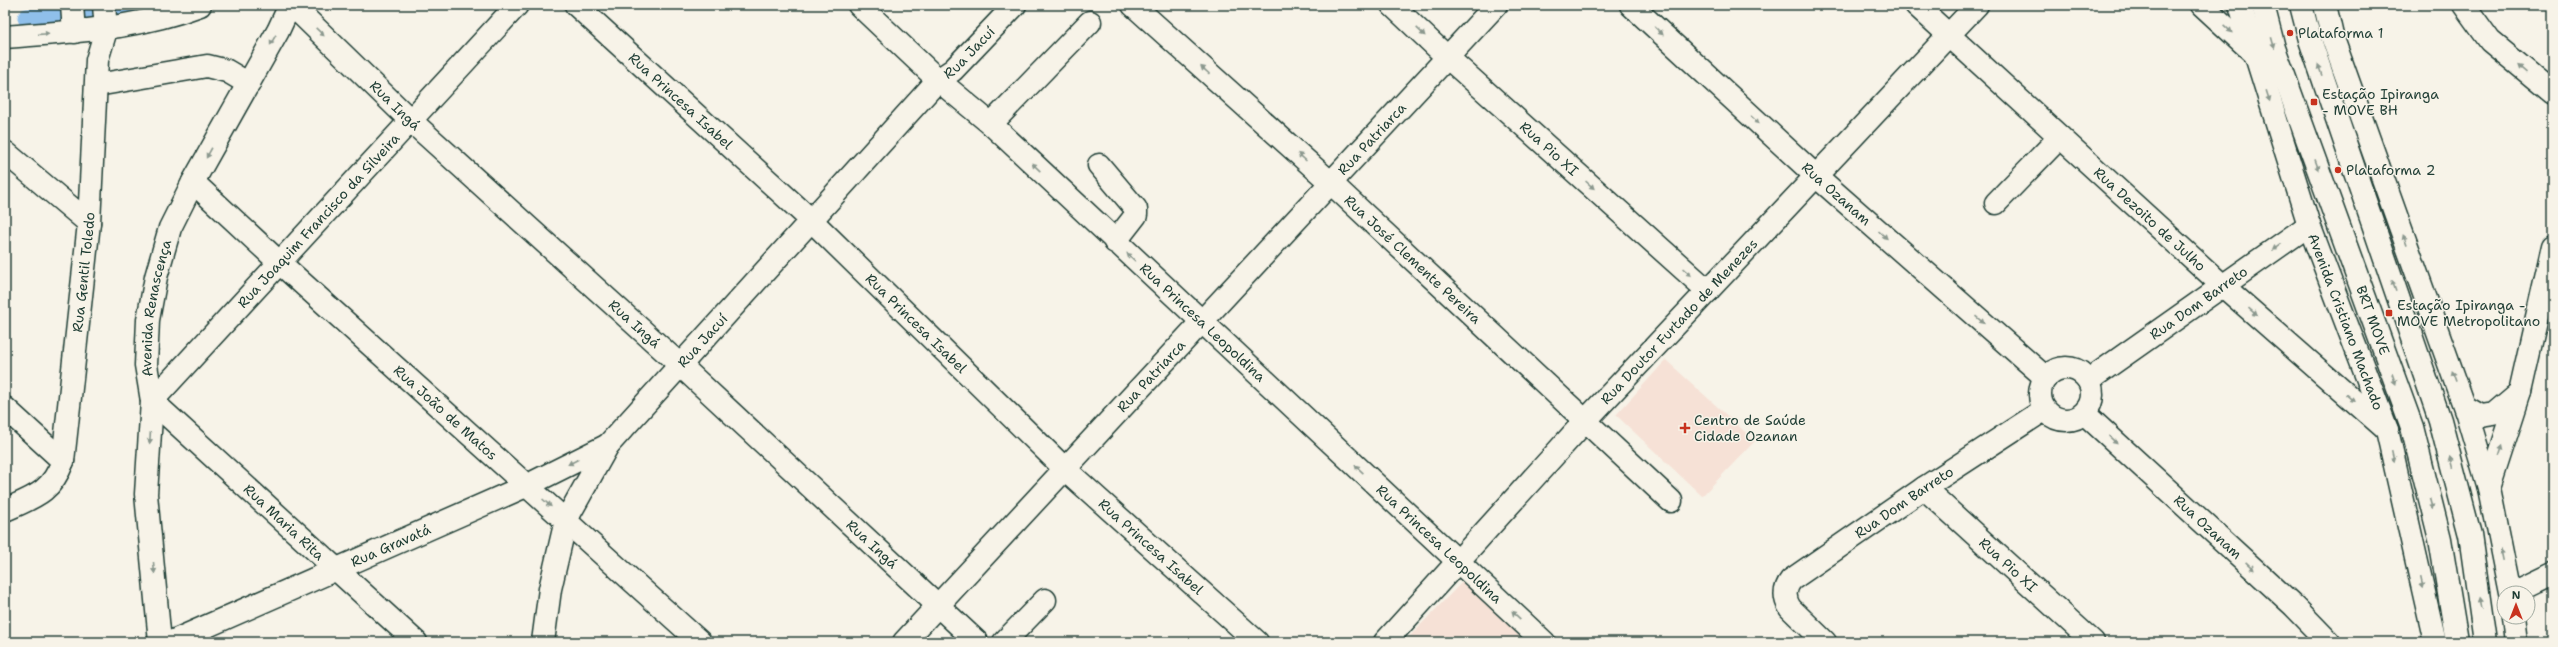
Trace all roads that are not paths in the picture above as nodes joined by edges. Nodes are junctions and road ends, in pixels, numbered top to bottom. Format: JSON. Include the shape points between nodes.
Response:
{"nodes":[{"id":1,"x":72,"y":5,"type":"edge"},
{"id":2,"x":104,"y":5,"type":"edge"},
{"id":3,"x":200,"y":5,"type":"edge"},
{"id":4,"x":291,"y":5,"type":"edge"},
{"id":5,"x":517,"y":5,"type":"edge"},
{"id":6,"x":576,"y":5,"type":"edge"},
{"id":7,"x":859,"y":5,"type":"edge"},
{"id":8,"x":995,"y":5,"type":"edge"},
{"id":9,"x":1015,"y":5,"type":"edge"},
{"id":10,"x":1132,"y":5,"type":"edge"},
{"id":11,"x":1392,"y":5,"type":"edge"},
{"id":12,"x":1496,"y":5,"type":"edge"},
{"id":13,"x":1631,"y":5,"type":"edge"},
{"id":14,"x":1916,"y":5,"type":"edge"},
{"id":15,"x":1977,"y":5,"type":"edge"},
{"id":16,"x":2202,"y":5,"type":"edge"},
{"id":17,"x":2240,"y":5,"type":"edge"},
{"id":18,"x":2263,"y":5,"type":"edge"},
{"id":19,"x":2301,"y":5,"type":"edge"},
{"id":20,"x":2325,"y":5,"type":"edge"},
{"id":21,"x":2464,"y":5,"type":"edge"},
{"id":22,"x":1090,"y":22,"type":"dead end"},
{"id":23,"x":106,"y":30,"type":"junction"},
{"id":24,"x":74,"y":32,"type":"junction"},
{"id":25,"x":1948,"y":35,"type":"junction"},
{"id":26,"x":5,"y":37,"type":"edge"},
{"id":27,"x":2254,"y":53,"type":"junction"},
{"id":28,"x":1447,"y":57,"type":"junction"},
{"id":29,"x":938,"y":80,"type":"junction"},
{"id":30,"x":97,"y":84,"type":"junction"},
{"id":31,"x":249,"y":84,"type":"junction"},
{"id":32,"x":2553,"y":93,"type":"edge"},
{"id":33,"x":410,"y":120,"type":"junction"},
{"id":34,"x":991,"y":124,"type":"junction"},
{"id":35,"x":2060,"y":137,"type":"junction"},
{"id":36,"x":5,"y":152,"type":"edge"},
{"id":37,"x":1099,"y":165,"type":"dead end"},
{"id":38,"x":1816,"y":176,"type":"junction"},
{"id":39,"x":194,"y":182,"type":"junction"},
{"id":40,"x":1331,"y":183,"type":"junction"},
{"id":41,"x":1996,"y":203,"type":"dead end"},
{"id":42,"x":811,"y":220,"type":"junction"},
{"id":43,"x":90,"y":224,"type":"junction"},
{"id":44,"x":2309,"y":225,"type":"junction"},
{"id":45,"x":1115,"y":242,"type":"junction"},
{"id":46,"x":2553,"y":246,"type":"edge"},
{"id":47,"x":281,"y":264,"type":"junction"},
{"id":48,"x":2223,"y":286,"type":"junction"},
{"id":49,"x":1708,"y":291,"type":"junction"},
{"id":50,"x":1201,"y":323,"type":"junction"},
{"id":51,"x":679,"y":364,"type":"junction"},
{"id":52,"x":2046,"y":378,"type":"junction"},
{"id":53,"x":2089,"y":380,"type":"junction"},
{"id":54,"x":2520,"y":392,"type":"junction"},
{"id":55,"x":152,"y":401,"type":"junction"},
{"id":56,"x":2465,"y":407,"type":"junction"},
{"id":57,"x":5,"y":408,"type":"edge"},
{"id":58,"x":2044,"y":410,"type":"junction"},
{"id":59,"x":2085,"y":414,"type":"junction"},
{"id":60,"x":1586,"y":420,"type":"junction"},
{"id":61,"x":2387,"y":430,"type":"junction"},
{"id":62,"x":608,"y":445,"type":"junction"},
{"id":63,"x":63,"y":461,"type":"junction"},
{"id":64,"x":1066,"y":470,"type":"junction"},
{"id":65,"x":528,"y":485,"type":"junction"},
{"id":66,"x":1924,"y":488,"type":"junction"},
{"id":67,"x":2489,"y":488,"type":"junction"},
{"id":68,"x":1672,"y":500,"type":"dead end"},
{"id":69,"x":5,"y":510,"type":"edge"},
{"id":70,"x":566,"y":520,"type":"junction"},
{"id":71,"x":1459,"y":562,"type":"junction"},
{"id":72,"x":336,"y":570,"type":"junction"},
{"id":73,"x":2553,"y":574,"type":"edge"},
{"id":74,"x":2508,"y":585,"type":"edge"},
{"id":75,"x":2530,"y":585,"type":"edge"},
{"id":76,"x":1045,"y":600,"type":"dead end"},
{"id":77,"x":938,"y":606,"type":"junction"},
{"id":78,"x":2514,"y":625,"type":"edge"},
{"id":79,"x":160,"y":642,"type":"edge"},
{"id":80,"x":171,"y":642,"type":"edge"},
{"id":81,"x":416,"y":642,"type":"edge"},
{"id":82,"x":543,"y":642,"type":"edge"},
{"id":83,"x":700,"y":642,"type":"edge"},
{"id":84,"x":904,"y":642,"type":"edge"},
{"id":85,"x":977,"y":642,"type":"edge"},
{"id":86,"x":1004,"y":642,"type":"edge"},
{"id":87,"x":1257,"y":642,"type":"edge"},
{"id":88,"x":1385,"y":642,"type":"edge"},
{"id":89,"x":1544,"y":642,"type":"edge"},
{"id":90,"x":1825,"y":642,"type":"edge"},
{"id":91,"x":2093,"y":642,"type":"edge"},
{"id":92,"x":2329,"y":642,"type":"edge"},
{"id":93,"x":2436,"y":642,"type":"edge"},
{"id":94,"x":2457,"y":642,"type":"edge"},
{"id":95,"x":2485,"y":642,"type":"edge"},
{"id":96,"x":2516,"y":642,"type":"edge"}],
"edges":[{"from":1,"to":24,"type":"main road"},
{"from":2,"to":23,"type":"main road","name":"Rua Gentil Toledo"},
{"from":3,"to":23,"type":"main road","via":[[157,19]]},
{"from":4,"to":31,"type":"main road","name":"Avenida Renascença","one_way":true},
{"from":4,"to":33,"type":"main road","name":"Rua Ingá","one_way":true},
{"from":5,"to":33,"type":"main road","name":"Rua Joaquim Francisco da Silveira"},
{"from":6,"to":42,"type":"main road","name":"Rua Princesa Isabel"},
{"from":7,"to":29,"type":"main road","name":"Rua Princesa Leopoldina"},
{"from":8,"to":29,"type":"main road","name":"Rua Jacuí","via":[[946,62]]},
{"from":9,"to":29,"type":"main road","name":"Rua Jacuí","via":[[953,70]]},
{"from":40,"to":10,"type":"main road","name":"Rua José Clemente Pereira","one_way":true},
{"from":11,"to":28,"type":"main road","name":"Rua Pio XI","one_way":true},
{"from":12,"to":28,"type":"main road","name":"Rua Patriarca"},
{"from":13,"to":38,"type":"main road","name":"Rua Ozanam","one_way":true},
{"from":14,"to":25,"type":"main road","name":"Rua Dezoito de Julho"},
{"from":15,"to":25,"type":"main road","name":"Rua Doutor Furtado de Menezes"},
{"from":16,"to":27,"type":"main road","one_way":true},
{"from":17,"to":27,"type":"main road","name":"Avenida Cristiano Machado"},
{"from":18,"to":94,"type":"main road","name":"BRT MOVE","one_way":true,"via":[[2274,48],[2412,427],[2440,539]]},
{"from":95,"to":19,"type":"main road","one_way":true,"via":[[2470,535],[2440,420],[2310,40]]},
{"from":56,"to":20,"type":"main road","one_way":true,"via":[[2332,36]]},
{"from":32,"to":21,"type":"main road","one_way":true,"via":[[2490,41]]},
{"from":22,"to":34,"type":"main road"},
{"from":23,"to":24,"type":"main road"},
{"from":23,"to":30,"type":"main road","name":"Rua Gentil Toledo","via":[[97,60]]},
{"from":26,"to":24,"type":"main road","one_way":true},
{"from":25,"to":35,"type":"main road","name":"Rua Dezoito de Julho"},
{"from":25,"to":38,"type":"main road","name":"Rua Doutor Furtado de Menezes"},
{"from":27,"to":44,"type":"main road","name":"Avenida Cristiano Machado","one_way":true},
{"from":28,"to":40,"type":"main road","name":"Rua Patriarca"},
{"from":28,"to":49,"type":"main road","name":"Rua Pio XI","one_way":true},
{"from":29,"to":34,"type":"main road","name":"Rua Princesa Leopoldina"},
{"from":29,"to":42,"type":"main road","name":"Rua Jacuí"},
{"from":30,"to":31,"type":"main road","via":[[208,66],[227,71]]},
{"from":30,"to":43,"type":"main road","name":"Rua Gentil Toledo"},
{"from":31,"to":39,"type":"main road","name":"Avenida Renascença","one_way":true},
{"from":33,"to":47,"type":"main road","name":"Rua Joaquim Francisco da Silveira"},
{"from":33,"to":51,"type":"main road","name":"Rua Ingá"},
{"from":45,"to":34,"type":"main road","name":"Rua Princesa Leopoldina","one_way":true},
{"from":35,"to":41,"type":"main road"},
{"from":35,"to":48,"type":"main road","name":"Rua Dezoito de Julho"},
{"from":36,"to":43,"type":"main road"},
{"from":37,"to":45,"type":"main road","via":[[1136,209],[1136,215]]},
{"from":38,"to":49,"type":"main road","name":"Rua Doutor Furtado de Menezes"},
{"from":38,"to":52,"type":"main road","name":"Rua Ozanam","one_way":true},
{"from":39,"to":47,"type":"main road","name":"Rua João de Matos"},
{"from":39,"to":55,"type":"main road","name":"Avenida Renascença","via":[[170,228],[149,313],[146,365]]},
{"from":40,"to":50,"type":"main road","name":"Rua Patriarca"},
{"from":40,"to":60,"type":"main road","name":"Rua José Clemente Pereira"},
{"from":42,"to":51,"type":"main road","name":"Rua Jacuí"},
{"from":42,"to":64,"type":"main road","name":"Rua Princesa Isabel"},
{"from":43,"to":63,"type":"main road","name":"Rua Gentil Toledo"},
{"from":44,"to":48,"type":"main road","name":"Rua Dom Barreto","one_way":true},
{"from":44,"to":61,"type":"main road","name":"Avenida Cristiano Machado"},
{"from":50,"to":45,"type":"main road","name":"Rua Princesa Leopoldina","one_way":true},
{"from":46,"to":54,"type":"main road"},
{"from":47,"to":55,"type":"main road","name":"Rua Joaquim Francisco da Silveira"},
{"from":47,"to":65,"type":"main road","name":"Rua João de Matos"},
{"from":48,"to":53,"type":"main road","name":"Rua Dom Barreto"},
{"from":48,"to":61,"type":"main road","name":"Rua Dezoito de Julho","one_way":true},
{"from":49,"to":60,"type":"main road","name":"Rua Doutor Furtado de Menezes"},
{"from":50,"to":64,"type":"main road","name":"Rua Patriarca"},
{"from":71,"to":50,"type":"main road","name":"Rua Princesa Leopoldina","one_way":true},
{"from":51,"to":62,"type":"main road","name":"Rua Jacuí"},
{"from":51,"to":77,"type":"main road","name":"Rua Ingá"},
{"from":52,"to":53,"type":"main road","via":[[2052,372],[2068,368],[2083,374]]},
{"from":52,"to":58,"type":"main road","via":[[2039,394]]},
{"from":53,"to":59,"type":"main road","via":[[2093,398]]},
{"from":54,"to":56,"type":"main road","via":[[2494,414],[2481,416]]},
{"from":67,"to":54,"type":"main road","one_way":true},
{"from":55,"to":72,"type":"main road","name":"Rua Maria Rita"},
{"from":55,"to":79,"type":"main road","name":"Avenida Renascença","one_way":true,"via":[[146,494]]},
{"from":56,"to":67,"type":"main road"},
{"from":57,"to":63,"type":"main road"},
{"from":58,"to":59,"type":"main road","via":[[2059,420],[2068,421]]},
{"from":58,"to":66,"type":"main road","name":"Rua Dom Barreto"},
{"from":59,"to":92,"type":"main road","name":"Rua Ozanam","one_way":true,"via":[[2294,606]]},
{"from":60,"to":68,"type":"main road","name":"Rua José Clemente Pereira"},
{"from":60,"to":71,"type":"main road","name":"Rua Doutor Furtado de Menezes"},
{"from":61,"to":93,"type":"main road","name":"Avenida Cristiano Machado","one_way":true},
{"from":62,"to":65,"type":"main road","name":"Rua Gravatá","one_way":true},
{"from":62,"to":70,"type":"main road","name":"Rua Jacuí"},
{"from":63,"to":69,"type":"main road","name":"Rua Gentil Toledo","via":[[58,475],[49,487]]},
{"from":64,"to":77,"type":"main road","name":"Rua Patriarca"},
{"from":64,"to":87,"type":"main road","name":"Rua Princesa Isabel"},
{"from":65,"to":70,"type":"main road","name":"Rua João de Matos","one_way":true},
{"from":65,"to":72,"type":"main road","name":"Rua Gravatá"},
{"from":66,"to":90,"type":"main road","name":"Rua Dom Barreto","via":[[1792,580],[1785,593],[1790,608]]},
{"from":66,"to":91,"type":"main road","name":"Rua Pio XI"},
{"from":74,"to":67,"type":"main road","one_way":true},
{"from":70,"to":82,"type":"main road","name":"Rua Jacuí","via":[[550,589]]},
{"from":70,"to":83,"type":"main road","name":"Rua João de Matos"},
{"from":71,"to":88,"type":"main road","name":"Rua Doutor Furtado de Menezes"},
{"from":89,"to":71,"type":"main road","name":"Rua Princesa Leopoldina","one_way":true},
{"from":72,"to":80,"type":"main road","name":"Rua Gravatá"},
{"from":72,"to":81,"type":"main road","name":"Rua Maria Rita"},
{"from":73,"to":75,"type":"main road"},
{"from":76,"to":86,"type":"main road"},
{"from":77,"to":84,"type":"main road","name":"Rua Patriarca"},
{"from":77,"to":85,"type":"main road","name":"Rua Ingá"},
{"from":78,"to":96,"type":"main road"}]}
